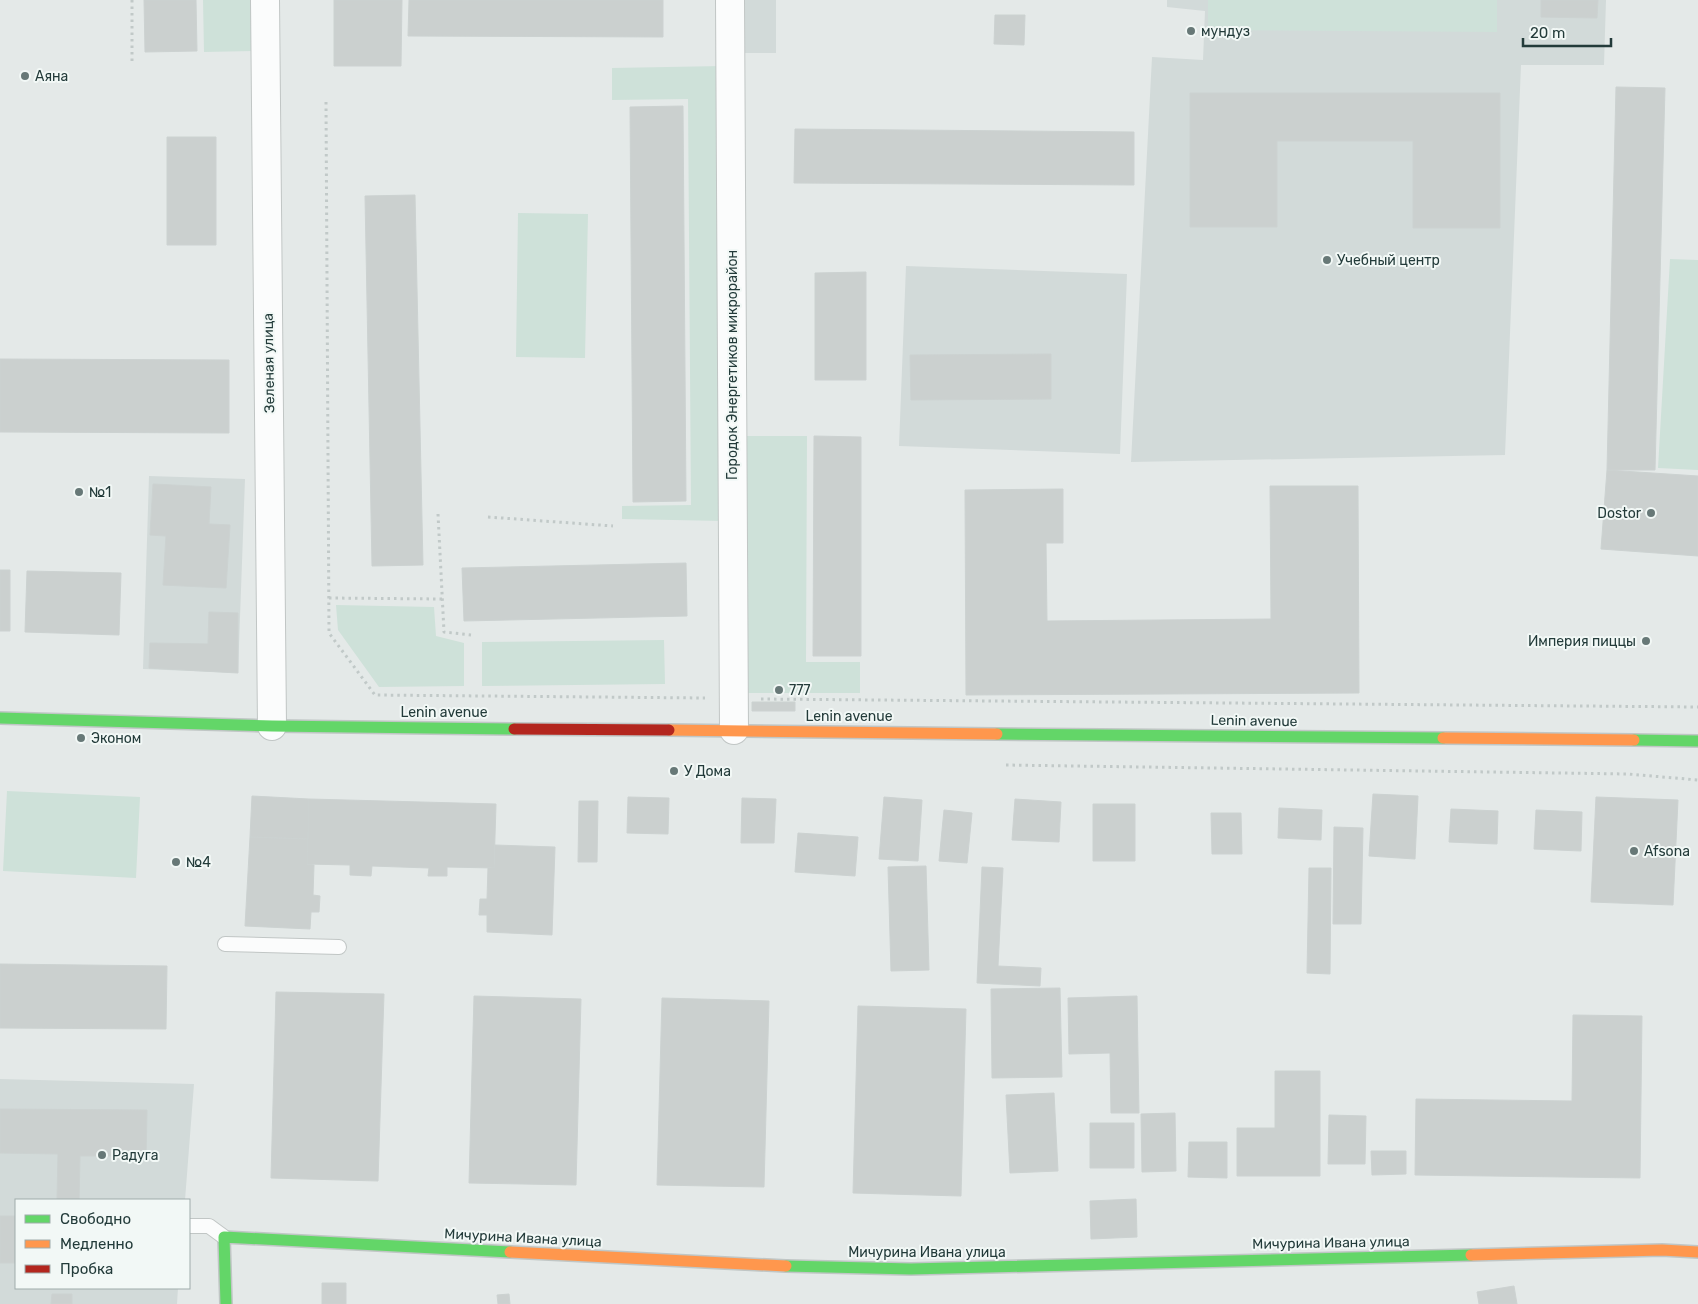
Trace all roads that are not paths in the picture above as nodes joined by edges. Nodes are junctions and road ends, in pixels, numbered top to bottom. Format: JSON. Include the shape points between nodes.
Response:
{"nodes":[{"id":1,"x":264,"y":0,"type":"edge"},
{"id":2,"x":730,"y":0,"type":"edge"},
{"id":3,"x":0,"y":718,"type":"edge"},
{"id":4,"x":272,"y":726,"type":"junction"},
{"id":5,"x":734,"y":730,"type":"junction"},
{"id":6,"x":1698,"y":741,"type":"edge"},
{"id":7,"x":226,"y":944,"type":"dead end"},
{"id":8,"x":339,"y":948,"type":"dead end"},
{"id":9,"x":190,"y":1226,"type":"edge"},
{"id":10,"x":224,"y":1237,"type":"junction"},
{"id":11,"x":1698,"y":1252,"type":"edge"},
{"id":12,"x":226,"y":1304,"type":"edge"}],
"edges":[{"from":1,"to":4,"type":"street","name":"Зеленая улица"},
{"from":2,"to":5,"type":"street","name":"Городок Энергетиков микрорайон"},
{"from":3,"to":4,"type":"street","name":"Lenin avenue"},
{"from":4,"to":5,"type":"street","name":"Lenin avenue"},
{"from":5,"to":6,"type":"street","name":"Lenin avenue"},
{"from":7,"to":8,"type":"lane"},
{"from":9,"to":10,"type":"lane","via":[[209,1226]]},
{"from":10,"to":11,"type":"street","name":"Мичурина Ивана улица","via":[[748,1265],[911,1269],[1662,1250]]},
{"from":10,"to":12,"type":"street"}]}
